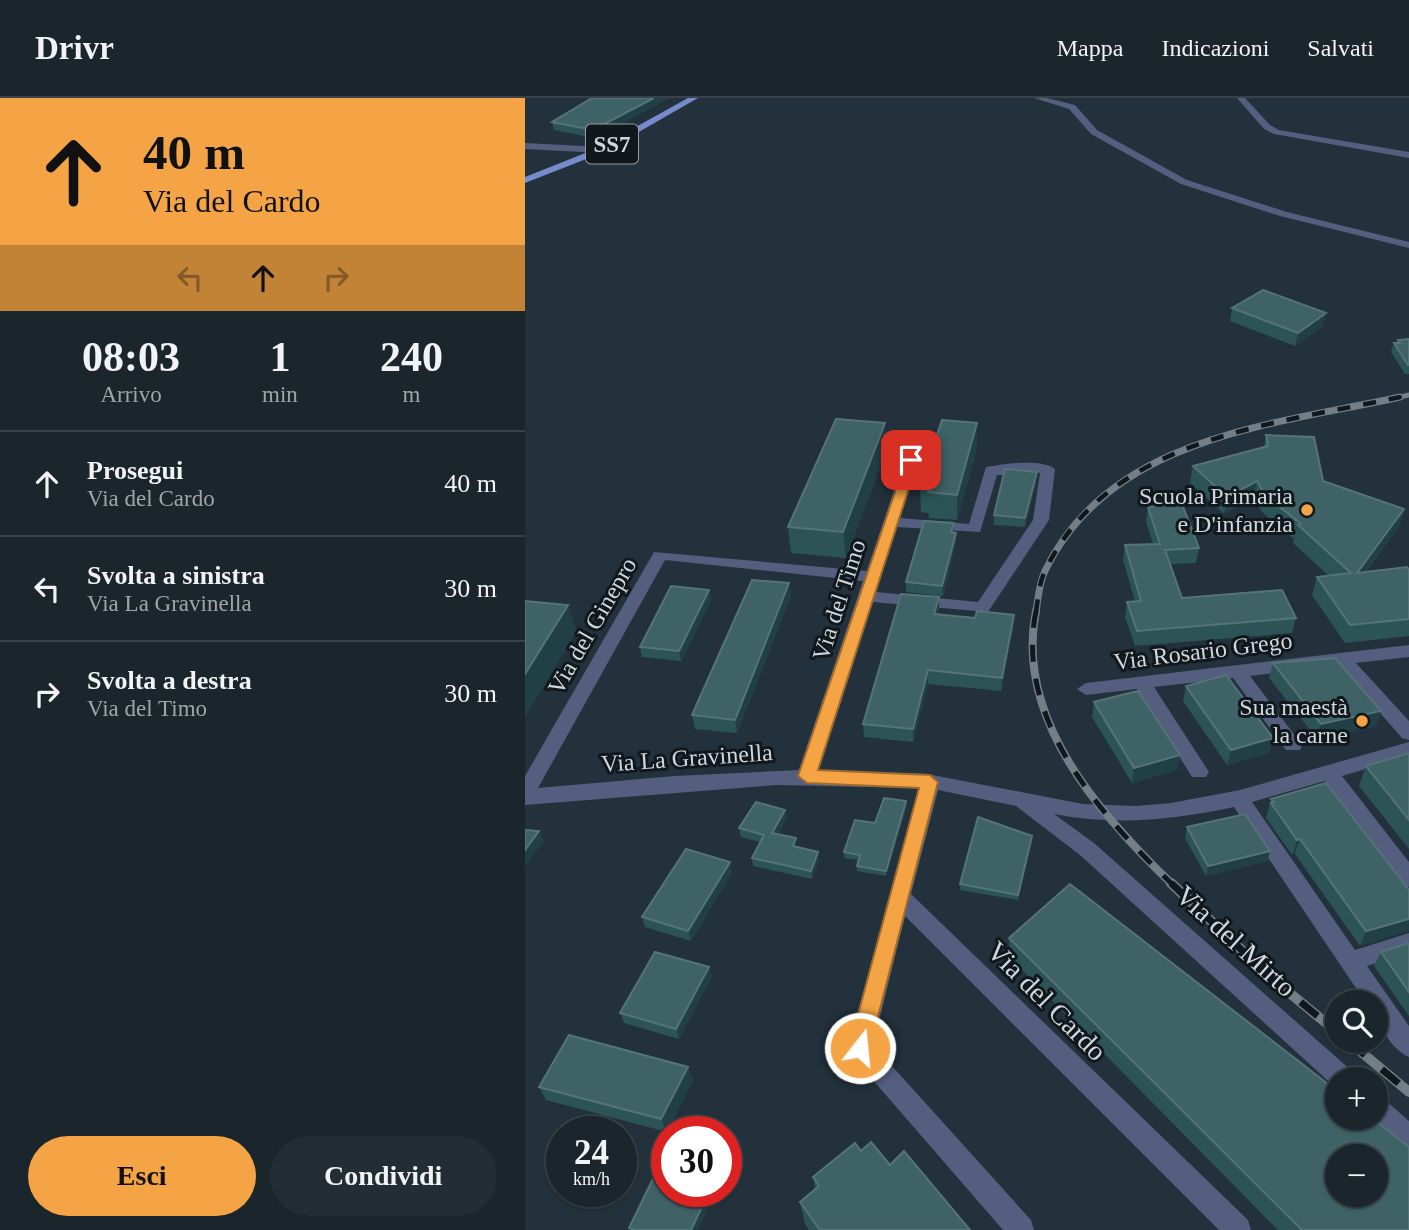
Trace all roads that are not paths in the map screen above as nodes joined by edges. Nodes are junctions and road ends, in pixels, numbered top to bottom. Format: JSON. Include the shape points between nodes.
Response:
{"nodes":[{"id":1,"x":694,"y":98,"type":"edge"},
{"id":2,"x":1038,"y":98,"type":"edge"},
{"id":3,"x":1241,"y":98,"type":"edge"},
{"id":4,"x":525,"y":146,"type":"edge"},
{"id":5,"x":601,"y":150,"type":"junction"},
{"id":6,"x":1409,"y":155,"type":"edge"},
{"id":7,"x":525,"y":180,"type":"edge"},
{"id":8,"x":1409,"y":245,"type":"edge"},
{"id":9,"x":918,"y":440,"type":"dead end"},
{"id":10,"x":891,"y":522,"type":"junction"},
{"id":11,"x":873,"y":577,"type":"junction"},
{"id":12,"x":866,"y":596,"type":"junction"},
{"id":13,"x":1409,"y":651,"type":"edge"},
{"id":14,"x":1342,"y":659,"type":"junction"},
{"id":15,"x":1237,"y":671,"type":"junction"},
{"id":16,"x":1142,"y":683,"type":"junction"},
{"id":17,"x":1086,"y":689,"type":"dead end"},
{"id":18,"x":1409,"y":733,"type":"edge"},
{"id":19,"x":1293,"y":746,"type":"dead end"},
{"id":20,"x":1409,"y":749,"type":"edge"},
{"id":21,"x":1328,"y":771,"type":"junction"},
{"id":22,"x":1199,"y":772,"type":"dead end"},
{"id":23,"x":807,"y":776,"type":"junction"},
{"id":24,"x":930,"y":782,"type":"junction"},
{"id":25,"x":525,"y":795,"type":"edge"},
{"id":26,"x":1238,"y":797,"type":"junction"},
{"id":27,"x":1019,"y":800,"type":"junction"},
{"id":28,"x":1087,"y":849,"type":"joint"},
{"id":29,"x":1409,"y":878,"type":"edge"},
{"id":30,"x":901,"y":898,"type":"junction"},
{"id":31,"x":1409,"y":943,"type":"edge"},
{"id":32,"x":1350,"y":961,"type":"junction"},
{"id":33,"x":1409,"y":1046,"type":"edge"},
{"id":34,"x":1330,"y":1067,"type":"edge"},
{"id":35,"x":1388,"y":1119,"type":"edge"},
{"id":36,"x":1409,"y":1137,"type":"edge"},
{"id":37,"x":1020,"y":1230,"type":"edge"},
{"id":38,"x":1238,"y":1230,"type":"edge"}],
"edges":[{"from":1,"to":5,"type":"main road","number":"SS7"},
{"from":2,"to":8,"type":"street","via":[[1072,107],[1094,132],[1184,182],[1285,214]]},
{"from":3,"to":6,"type":"street","via":[[1277,132]]},
{"from":4,"to":5,"type":"street"},
{"from":5,"to":7,"type":"main road","number":"SS7"},
{"from":9,"to":10,"type":"street","name":"Via del Timo"},
{"from":10,"to":11,"type":"street","name":"Via del Timo"},
{"from":10,"to":12,"type":"street","via":[[975,529],[991,470],[1048,469],[1041,520],[982,608]]},
{"from":11,"to":12,"type":"street","name":"Via del Timo"},
{"from":11,"to":25,"type":"street","name":"Via del Ginepro","via":[[660,555]]},
{"from":12,"to":23,"type":"street","name":"Via del Timo"},
{"from":13,"to":14,"type":"street","name":"Via Rosario Grego"},
{"from":14,"to":15,"type":"street","name":"Via Rosario Grego"},
{"from":14,"to":18,"type":"street"},
{"from":15,"to":16,"type":"street","name":"Via Rosario Grego"},
{"from":15,"to":19,"type":"street"},
{"from":16,"to":17,"type":"street","name":"Via Rosario Grego"},
{"from":16,"to":22,"type":"street"},
{"from":20,"to":21,"type":"street"},
{"from":21,"to":26,"type":"street"},
{"from":21,"to":29,"type":"street"},
{"from":23,"to":24,"type":"street","name":"Via La Gravinella"},
{"from":23,"to":25,"type":"street","name":"Via La Gravinella"},
{"from":24,"to":27,"type":"street","name":"Via La Gravinella"},
{"from":24,"to":30,"type":"street"},
{"from":26,"to":27,"type":"street","via":[[1179,811],[1134,815],[1090,813]]},
{"from":26,"to":32,"type":"street"},
{"from":27,"to":28,"type":"street","name":"Via La Gravinella"},
{"from":28,"to":34,"type":"street","name":"Via del Mirto"},
{"from":30,"to":37,"type":"street","via":[[860,1048]]},
{"from":30,"to":38,"type":"street","name":"Via del Cardo"},
{"from":31,"to":32,"type":"street"},
{"from":32,"to":33,"type":"street"},
{"from":35,"to":36,"type":"street"}]}
